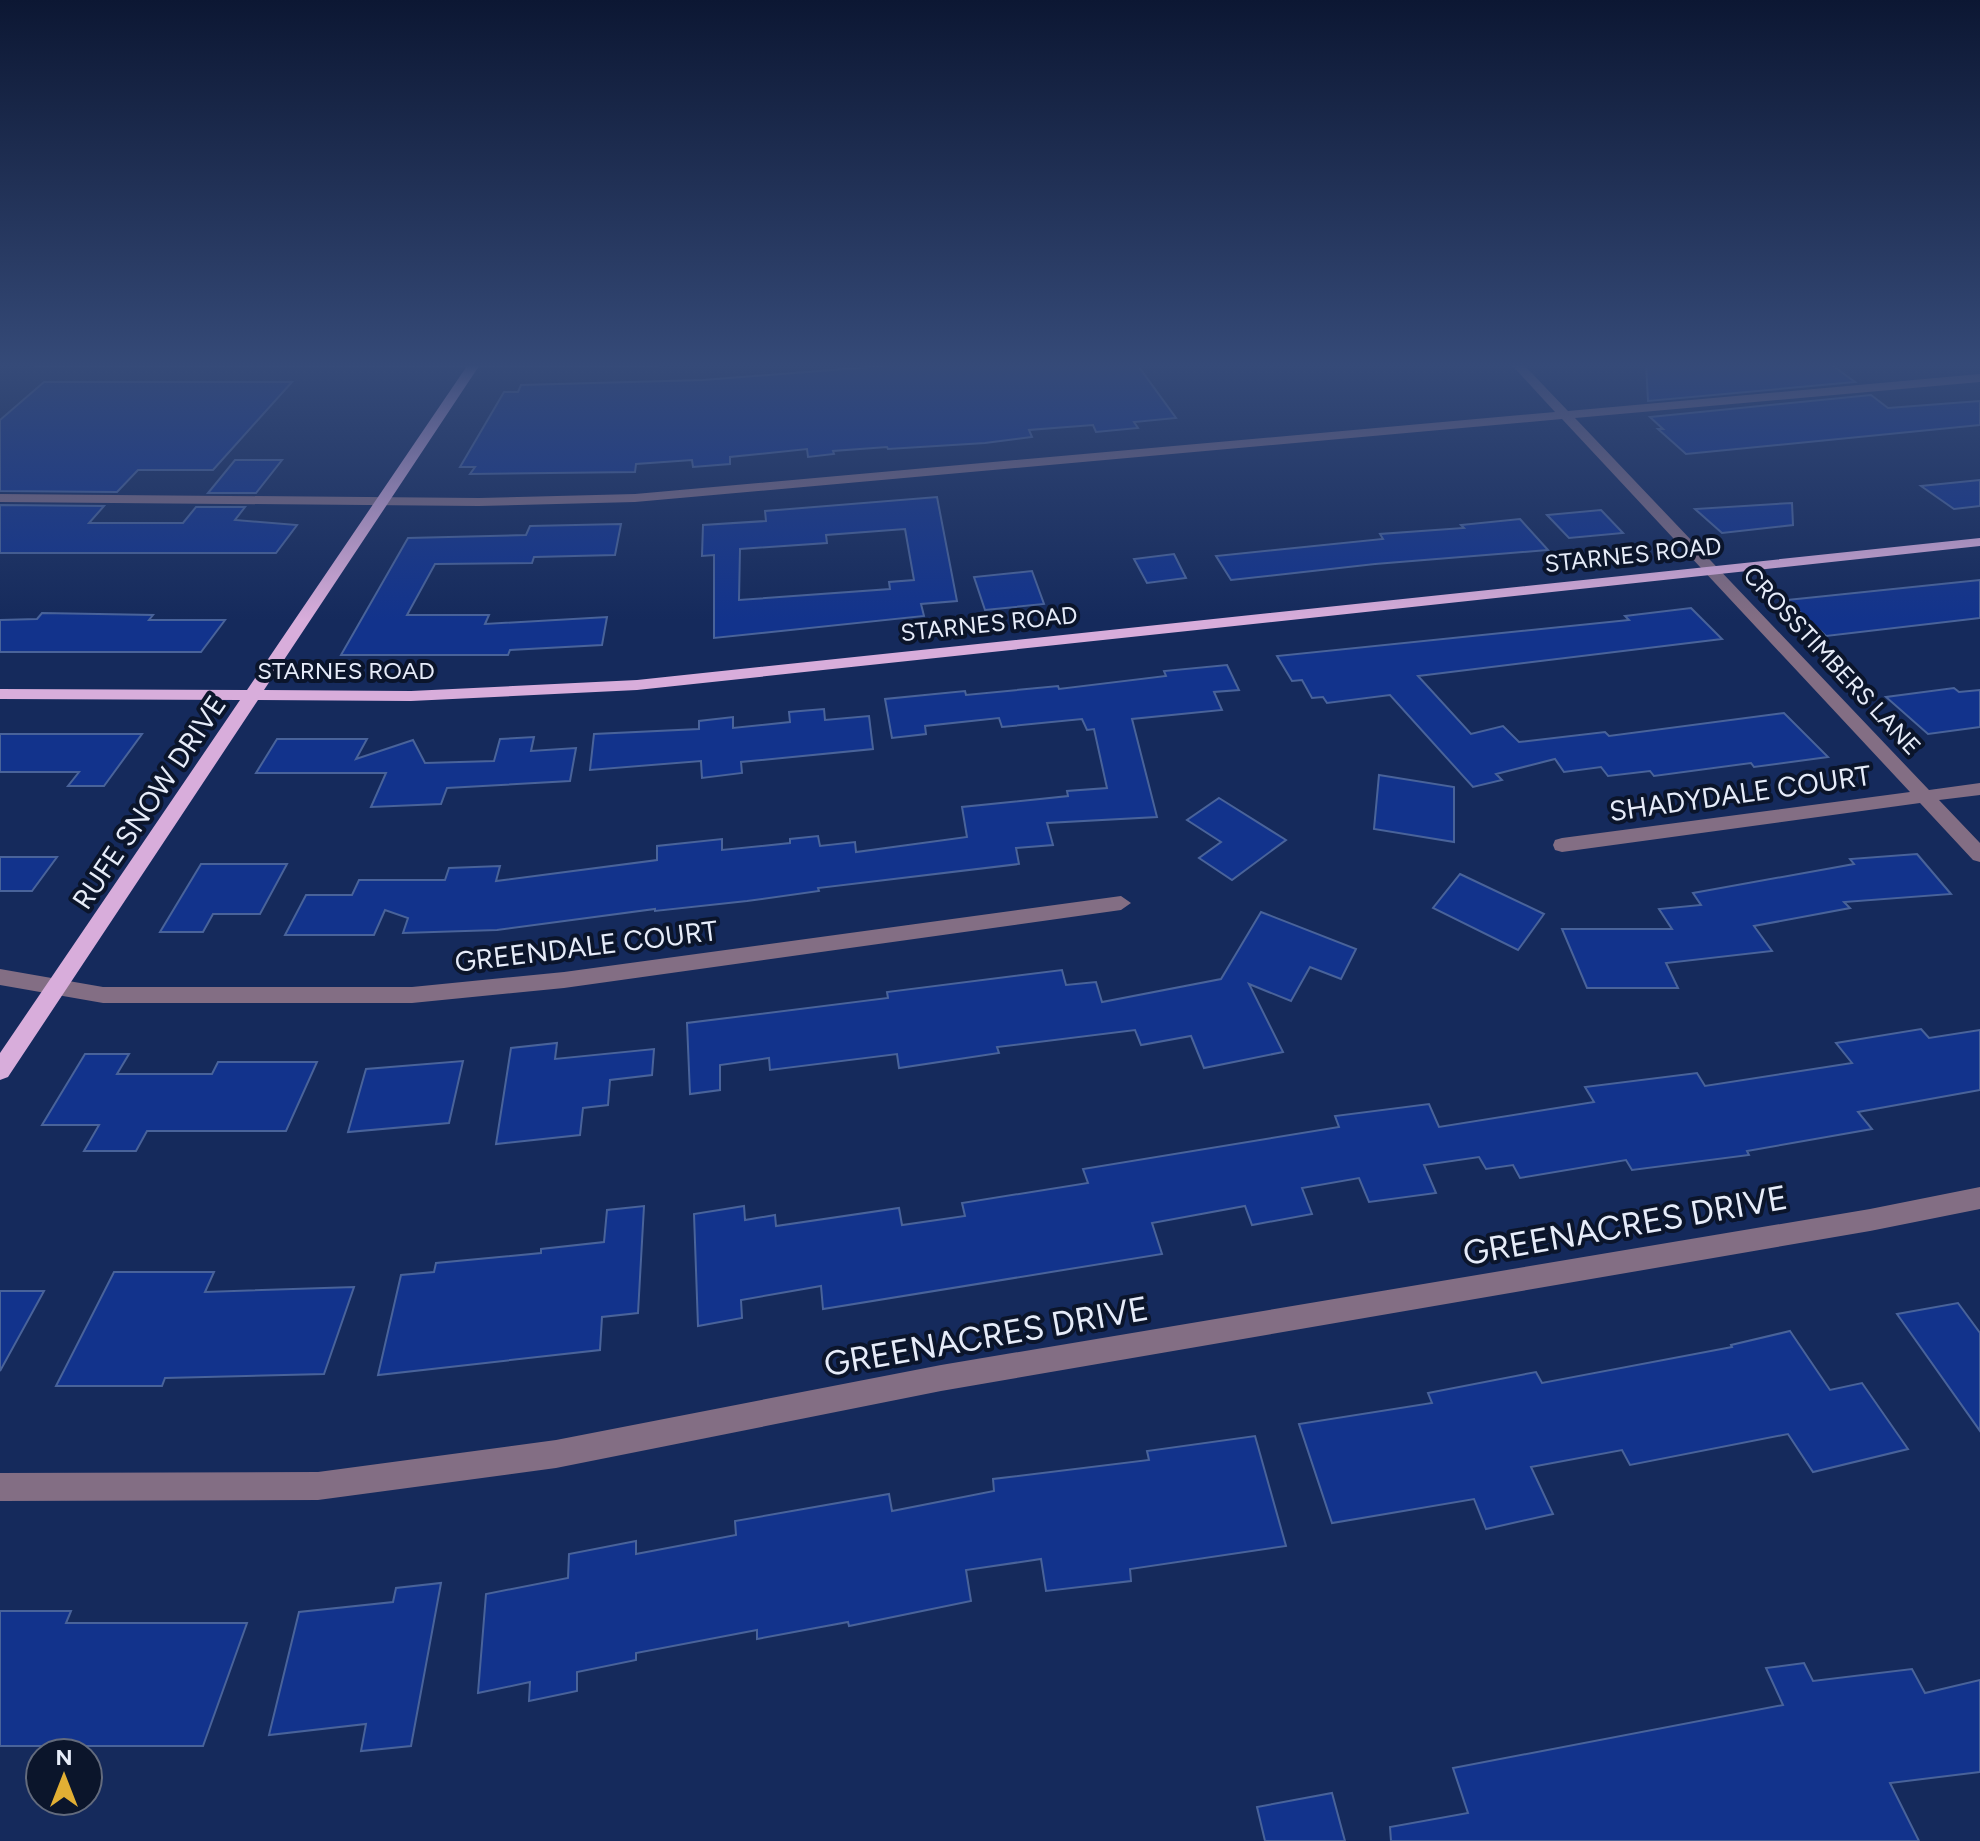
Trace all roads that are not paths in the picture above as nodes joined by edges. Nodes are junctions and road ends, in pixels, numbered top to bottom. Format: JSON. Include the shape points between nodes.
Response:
{"nodes":[{"id":1,"x":417,"y":449,"type":"edge"},
{"id":2,"x":1185,"y":449,"type":"edge"},
{"id":3,"x":1597,"y":449,"type":"edge"},
{"id":4,"x":0,"y":498,"type":"edge"},
{"id":5,"x":382,"y":501,"type":"junction"},
{"id":6,"x":1980,"y":542,"type":"edge"},
{"id":7,"x":1714,"y":571,"type":"junction"},
{"id":8,"x":0,"y":694,"type":"edge"},
{"id":9,"x":252,"y":695,"type":"junction"},
{"id":10,"x":1980,"y":789,"type":"edge"},
{"id":11,"x":1925,"y":796,"type":"junction"},
{"id":12,"x":1562,"y":845,"type":"dead end"},
{"id":13,"x":1980,"y":855,"type":"edge"},
{"id":14,"x":1121,"y":903,"type":"dead end"},
{"id":15,"x":0,"y":977,"type":"edge"},
{"id":16,"x":56,"y":987,"type":"junction"},
{"id":17,"x":0,"y":1071,"type":"edge"},
{"id":18,"x":1980,"y":1198,"type":"edge"},
{"id":19,"x":0,"y":1487,"type":"edge"}],
"edges":[{"from":1,"to":5,"type":"main road","name":"RUFE SNOW DRIVE"},
{"from":2,"to":5,"type":"street","via":[[635,498]]},
{"from":3,"to":7,"type":"street","name":"CROSSTIMBERS LANE"},
{"from":4,"to":5,"type":"street"},
{"from":5,"to":9,"type":"main road","name":"RUFE SNOW DRIVE"},
{"from":6,"to":7,"type":"main road","name":"STARNES ROAD"},
{"from":7,"to":9,"type":"main road","name":"STARNES ROAD","via":[[637,685],[427,696]]},
{"from":7,"to":11,"type":"street","name":"CROSSTIMBERS LANE"},
{"from":8,"to":9,"type":"main road","name":"STARNES ROAD"},
{"from":9,"to":16,"type":"main road","name":"RUFE SNOW DRIVE"},
{"from":10,"to":11,"type":"street","name":"SHADYDALE COURT"},
{"from":11,"to":12,"type":"street","name":"SHADYDALE COURT"},
{"from":11,"to":13,"type":"street","name":"CROSSTIMBERS LANE"},
{"from":14,"to":16,"type":"street","name":"GREENDALE COURT","via":[[579,978],[412,995],[103,995]]},
{"from":15,"to":16,"type":"street","name":"GREENDALE COURT"},
{"from":16,"to":17,"type":"main road","name":"RUFE SNOW DRIVE"},
{"from":18,"to":19,"type":"street","name":"GREENACRES DRIVE","via":[[941,1378],[556,1454],[318,1486]]}]}
